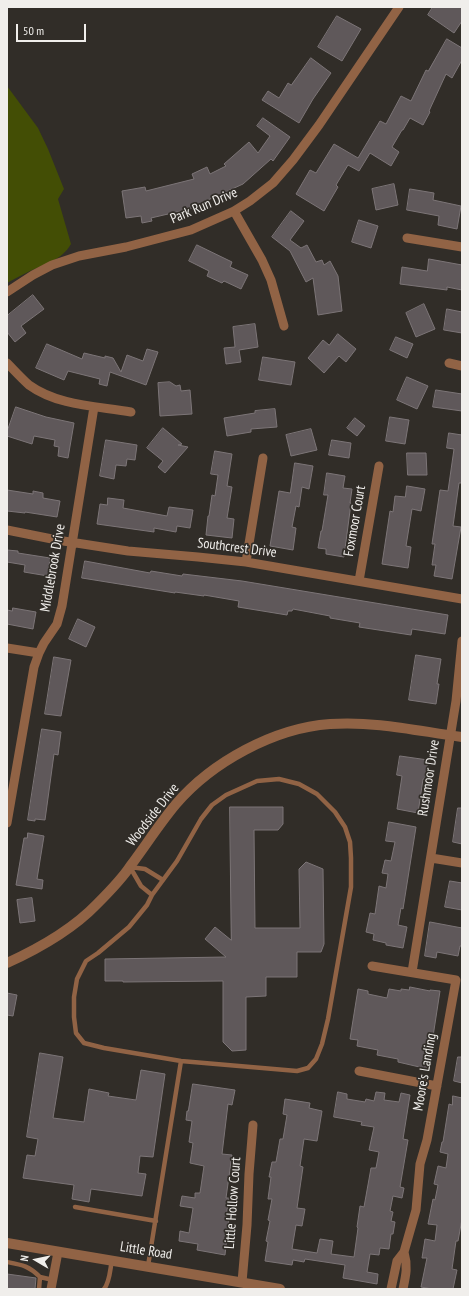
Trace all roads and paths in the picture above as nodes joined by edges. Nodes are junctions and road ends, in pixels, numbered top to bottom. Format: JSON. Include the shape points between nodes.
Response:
{"nodes":[{"id":1,"x":399,"y":7,"type":"edge"},
{"id":2,"x":234,"y":211,"type":"junction"},
{"id":3,"x":408,"y":238,"type":"dead end"},
{"id":4,"x":462,"y":247,"type":"edge"},
{"id":5,"x":7,"y":292,"type":"edge"},
{"id":6,"x":284,"y":326,"type":"dead end"},
{"id":7,"x":7,"y":363,"type":"edge"},
{"id":8,"x":449,"y":363,"type":"dead end"},
{"id":9,"x":462,"y":366,"type":"edge"},
{"id":10,"x":94,"y":407,"type":"junction"},
{"id":11,"x":131,"y":412,"type":"dead end"},
{"id":12,"x":263,"y":458,"type":"dead end"},
{"id":13,"x":379,"y":466,"type":"dead end"},
{"id":14,"x":7,"y":530,"type":"edge"},
{"id":15,"x":72,"y":542,"type":"junction"},
{"id":16,"x":246,"y":562,"type":"junction"},
{"id":17,"x":359,"y":581,"type":"junction"},
{"id":18,"x":462,"y":599,"type":"edge"},
{"id":19,"x":462,"y":641,"type":"edge"},
{"id":20,"x":7,"y":648,"type":"edge"},
{"id":21,"x":39,"y":653,"type":"junction"},
{"id":22,"x":450,"y":735,"type":"junction"},
{"id":23,"x":462,"y":737,"type":"edge"},
{"id":24,"x":7,"y":823,"type":"edge"},
{"id":25,"x":431,"y":858,"type":"junction"},
{"id":26,"x":462,"y":863,"type":"edge"},
{"id":27,"x":130,"y":867,"type":"junction"},
{"id":28,"x":163,"y":880,"type":"junction"},
{"id":29,"x":152,"y":895,"type":"junction"},
{"id":30,"x":8,"y":961,"type":"edge"},
{"id":31,"x":372,"y":966,"type":"dead end"},
{"id":32,"x":412,"y":972,"type":"junction"},
{"id":33,"x":182,"y":1061,"type":"junction"},
{"id":34,"x":359,"y":1072,"type":"dead end"},
{"id":35,"x":437,"y":1086,"type":"junction"},
{"id":36,"x":253,"y":1125,"type":"dead end"},
{"id":37,"x":75,"y":1207,"type":"dead end"},
{"id":38,"x":156,"y":1221,"type":"junction"},
{"id":39,"x":7,"y":1243,"type":"edge"},
{"id":40,"x":58,"y":1252,"type":"junction"},
{"id":41,"x":404,"y":1252,"type":"junction"},
{"id":42,"x":112,"y":1260,"type":"junction"},
{"id":43,"x":7,"y":1262,"type":"edge"},
{"id":44,"x":148,"y":1266,"type":"junction"},
{"id":45,"x":40,"y":1277,"type":"junction"},
{"id":46,"x":242,"y":1282,"type":"junction"},
{"id":47,"x":52,"y":1284,"type":"edge"},
{"id":48,"x":263,"y":1288,"type":"edge"},
{"id":49,"x":39,"y":1289,"type":"edge"},
{"id":50,"x":104,"y":1289,"type":"edge"},
{"id":51,"x":280,"y":1289,"type":"edge"},
{"id":52,"x":391,"y":1289,"type":"edge"},
{"id":53,"x":403,"y":1289,"type":"edge"}],
"edges":[{"from":1,"to":2,"type":"street","name":"Park Run Drive","via":[[293,160],[273,183]]},
{"from":2,"to":5,"type":"street","name":"Park Run Drive","via":[[191,230],[79,256],[52,265]]},
{"from":2,"to":6,"type":"street","via":[[262,260]]},
{"from":3,"to":4,"type":"street"},
{"from":7,"to":10,"type":"street","via":[[39,391],[60,400]]},
{"from":8,"to":9,"type":"street"},
{"from":10,"to":11,"type":"street"},
{"from":10,"to":15,"type":"street","name":"Middlebrook Drive"},
{"from":12,"to":16,"type":"street"},
{"from":13,"to":17,"type":"street","name":"Foxmoor Court"},
{"from":14,"to":15,"type":"street","name":"Southcrest Drive"},
{"from":15,"to":16,"type":"street","name":"Southcrest Drive","via":[[128,551]]},
{"from":15,"to":21,"type":"street","name":"Middlebrook Drive","via":[[57,624]]},
{"from":16,"to":17,"type":"street","name":"Southcrest Drive"},
{"from":17,"to":18,"type":"street","name":"Southcrest Drive"},
{"from":19,"to":22,"type":"street","name":"Rushmoor Drive"},
{"from":20,"to":21,"type":"street"},
{"from":21,"to":24,"type":"street","name":"Middlebrook Drive","via":[[34,667]]},
{"from":22,"to":23,"type":"street","name":"Woodside Drive"},
{"from":22,"to":25,"type":"street","name":"Rushmoor Drive"},
{"from":22,"to":27,"type":"street","name":"Woodside Drive","via":[[388,725],[329,724],[279,735],[229,760],[187,792]]},
{"from":25,"to":26,"type":"street"},
{"from":25,"to":32,"type":"street","name":"Rushmoor Drive"},
{"from":27,"to":28,"type":"lane","via":[[145,869]]},
{"from":27,"to":29,"type":"lane","via":[[141,886]]},
{"from":27,"to":30,"type":"street","name":"Woodside Drive","via":[[97,904],[73,925],[42,946]]},
{"from":28,"to":29,"type":"lane"},
{"from":28,"to":33,"type":"lane","via":[[212,805],[226,795],[257,781],[279,779],[299,784],[317,794],[345,827],[350,842],[351,887],[328,1019],[316,1059],[308,1068],[297,1071]]},
{"from":29,"to":33,"type":"lane","via":[[128,927],[98,954],[86,961],[77,979],[74,997],[76,1033],[84,1043]]},
{"from":31,"to":32,"type":"street","name":"Moore's Landing"},
{"from":32,"to":35,"type":"street","name":"Moore's Landing","via":[[456,980]]},
{"from":33,"to":38,"type":"lane"},
{"from":34,"to":35,"type":"street"},
{"from":35,"to":41,"type":"street","name":"Moore's Landing","via":[[420,1164],[416,1210]]},
{"from":36,"to":46,"type":"street","name":"Little Hollow Court"},
{"from":37,"to":38,"type":"lane"},
{"from":38,"to":44,"type":"lane"},
{"from":39,"to":40,"type":"street","name":"Little Road"},
{"from":40,"to":42,"type":"street","name":"Little Road"},
{"from":40,"to":47,"type":"street"},
{"from":41,"to":52,"type":"street","name":"Moore's Landing","via":[[397,1261]]},
{"from":41,"to":53,"type":"street","name":"Moore's Landing","via":[[407,1262]]},
{"from":42,"to":44,"type":"street","name":"Little Road"},
{"from":42,"to":50,"type":"lane"},
{"from":43,"to":45,"type":"lane","via":[[29,1267]]},
{"from":44,"to":46,"type":"street","name":"Little Road"},
{"from":45,"to":47,"type":"lane"},
{"from":45,"to":49,"type":"lane"},
{"from":46,"to":48,"type":"street","name":"Little Road"},
{"from":48,"to":51,"type":"street","name":"Little Road"}]}
